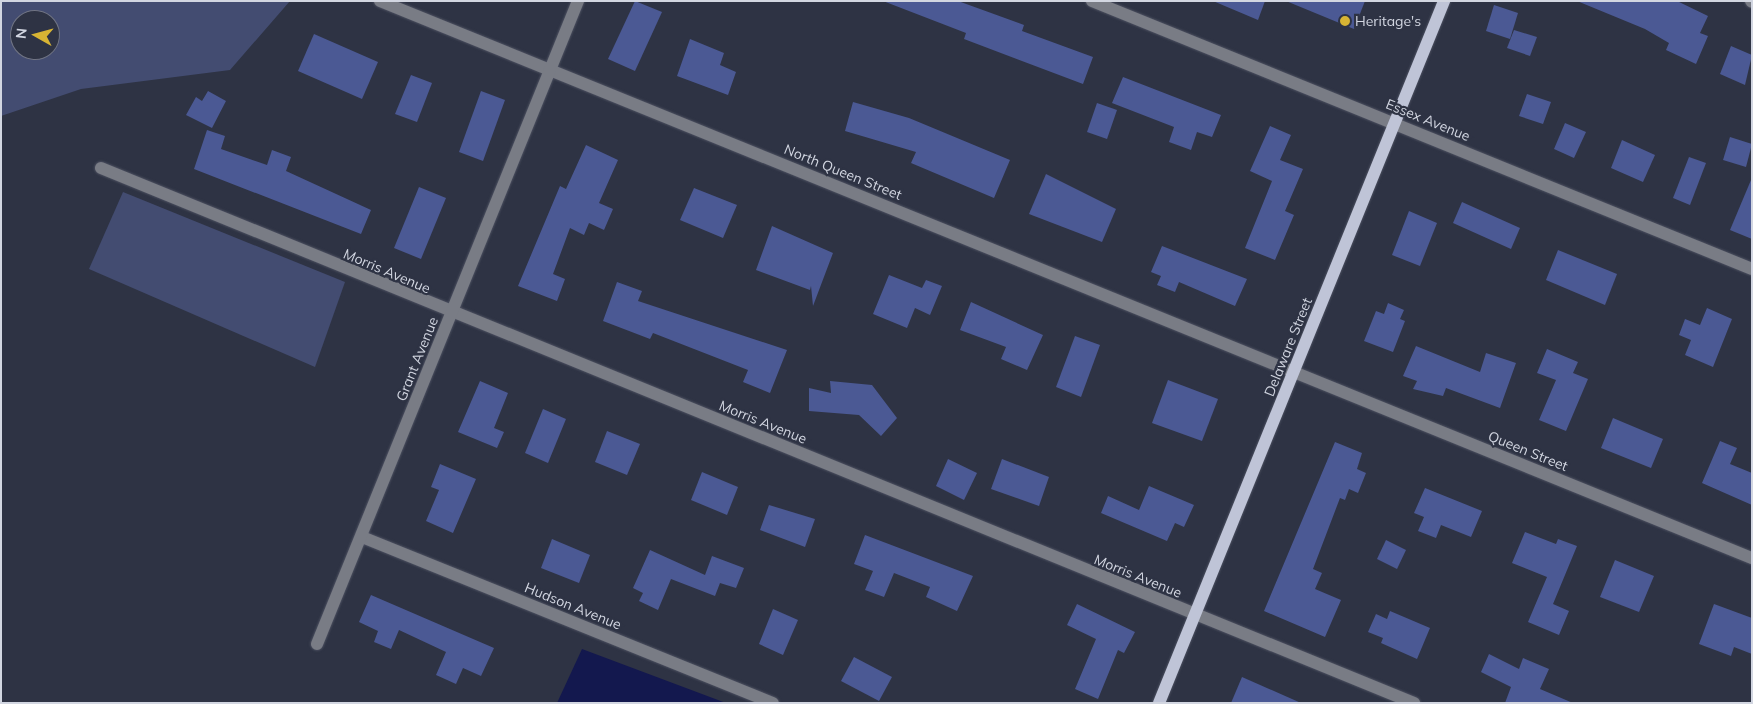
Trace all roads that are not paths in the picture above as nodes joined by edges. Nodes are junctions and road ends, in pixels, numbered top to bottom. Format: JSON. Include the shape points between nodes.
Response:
{"nodes":[{"id":1,"x":380,"y":1,"type":"edge"},
{"id":2,"x":578,"y":1,"type":"edge"},
{"id":3,"x":1092,"y":1,"type":"edge"},
{"id":4,"x":1444,"y":1,"type":"edge"},
{"id":5,"x":551,"y":70,"type":"junction"},
{"id":6,"x":1395,"y":122,"type":"junction"},
{"id":7,"x":101,"y":168,"type":"dead end"},
{"id":8,"x":1752,"y":269,"type":"edge"},
{"id":9,"x":451,"y":314,"type":"junction"},
{"id":10,"x":1294,"y":372,"type":"junction"},
{"id":11,"x":362,"y":537,"type":"junction"},
{"id":12,"x":1752,"y":558,"type":"edge"},
{"id":13,"x":1195,"y":616,"type":"junction"},
{"id":14,"x":317,"y":644,"type":"dead end"},
{"id":15,"x":773,"y":703,"type":"edge"},
{"id":16,"x":1160,"y":703,"type":"edge"},
{"id":17,"x":1414,"y":703,"type":"edge"}],
"edges":[{"from":1,"to":5,"type":"street","name":"North Queen Street"},
{"from":2,"to":5,"type":"street","name":"Grant Avenue"},
{"from":3,"to":6,"type":"street","name":"Essex Avenue"},
{"from":4,"to":6,"type":"main road","name":"Delaware Street"},
{"from":5,"to":9,"type":"street","name":"Grant Avenue"},
{"from":5,"to":10,"type":"street","name":"North Queen Street"},
{"from":6,"to":8,"type":"street","name":"Essex Avenue"},
{"from":6,"to":10,"type":"main road","name":"Delaware Street"},
{"from":7,"to":9,"type":"street","name":"Morris Avenue"},
{"from":9,"to":11,"type":"street","name":"Grant Avenue"},
{"from":9,"to":13,"type":"street","name":"Morris Avenue"},
{"from":10,"to":12,"type":"street","name":"Queen Street"},
{"from":10,"to":13,"type":"main road","name":"Delaware Street"},
{"from":11,"to":14,"type":"street","name":"Grant Avenue"},
{"from":11,"to":15,"type":"street","name":"Hudson Avenue"},
{"from":13,"to":16,"type":"main road","name":"Delaware Street"},
{"from":13,"to":17,"type":"street","name":"Morris Avenue"}]}
